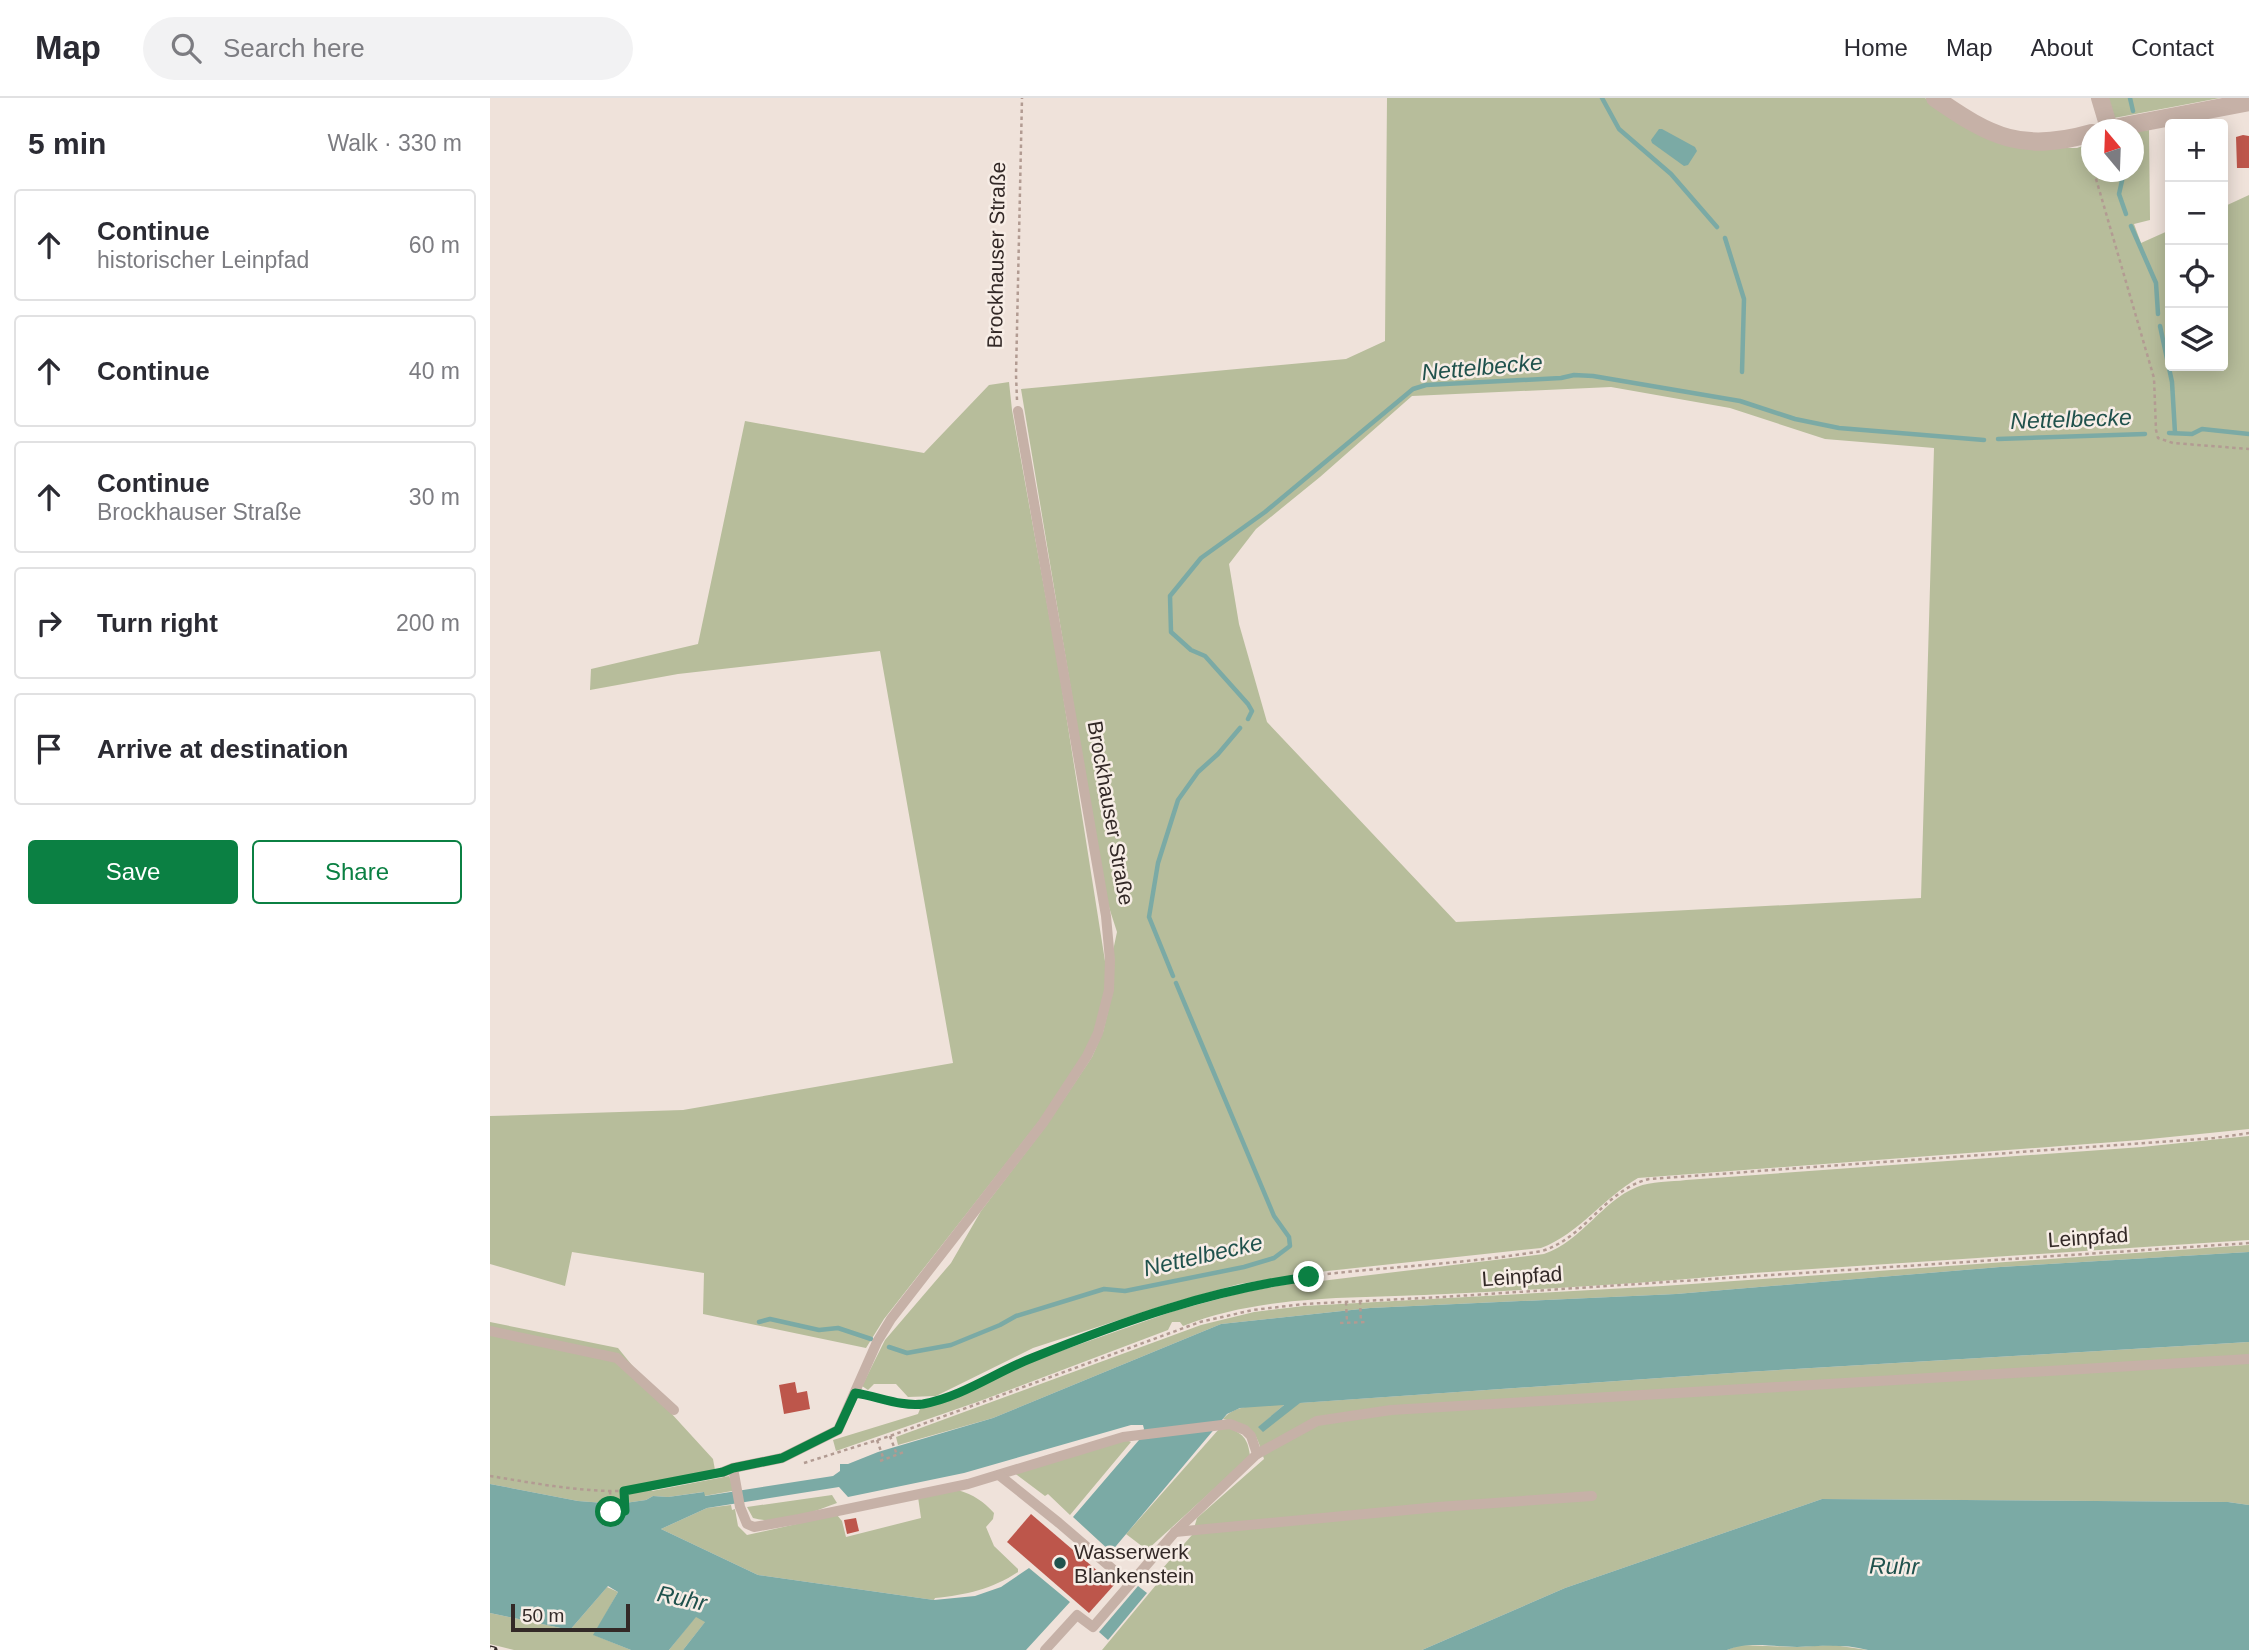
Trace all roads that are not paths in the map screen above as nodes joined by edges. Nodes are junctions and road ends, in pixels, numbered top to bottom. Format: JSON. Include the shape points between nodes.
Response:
{"nodes":[{"id":1,"x":1935,"y":98,"type":"edge"},
{"id":2,"x":2100,"y":98,"type":"edge"},
{"id":3,"x":2249,"y":102,"type":"edge"},
{"id":4,"x":2104,"y":119,"type":"edge"},
{"id":5,"x":2144,"y":122,"type":"edge"},
{"id":6,"x":2081,"y":136,"type":"edge"},
{"id":7,"x":1018,"y":411,"type":"road end"},
{"id":8,"x":490,"y":1331,"type":"edge"},
{"id":9,"x":2249,"y":1359,"type":"edge"},
{"id":10,"x":674,"y":1410,"type":"dead end"},
{"id":11,"x":1257,"y":1454,"type":"junction"},
{"id":12,"x":999,"y":1475,"type":"junction"},
{"id":13,"x":1592,"y":1496,"type":"dead end"},
{"id":14,"x":1175,"y":1532,"type":"junction"},
{"id":15,"x":1130,"y":1584,"type":"junction"},
{"id":16,"x":1045,"y":1650,"type":"edge"}],
"edges":[{"from":1,"to":6,"type":"street","via":[[1977,127],[2020,141],[2062,141]]},
{"from":2,"to":4,"type":"street"},
{"from":3,"to":5,"type":"street"},
{"from":7,"to":12,"type":"lane","name":"Brockhauser Straße","via":[[1106,916],[1109,990],[1098,1033],[1043,1123],[891,1319],[838,1430],[782,1458],[728,1470],[747,1524],[754,1527]]},
{"from":8,"to":10,"type":"lane","via":[[617,1359]]},
{"from":9,"to":11,"type":"lane","via":[[1391,1410],[1317,1421]]},
{"from":11,"to":12,"type":"lane","via":[[1245,1430],[1226,1424],[1130,1436]]},
{"from":11,"to":14,"type":"lane"},
{"from":12,"to":15,"type":"lane"},
{"from":13,"to":14,"type":"lane"},
{"from":14,"to":15,"type":"lane"},
{"from":15,"to":16,"type":"lane","via":[[1093,1627],[1077,1615]]}]}
